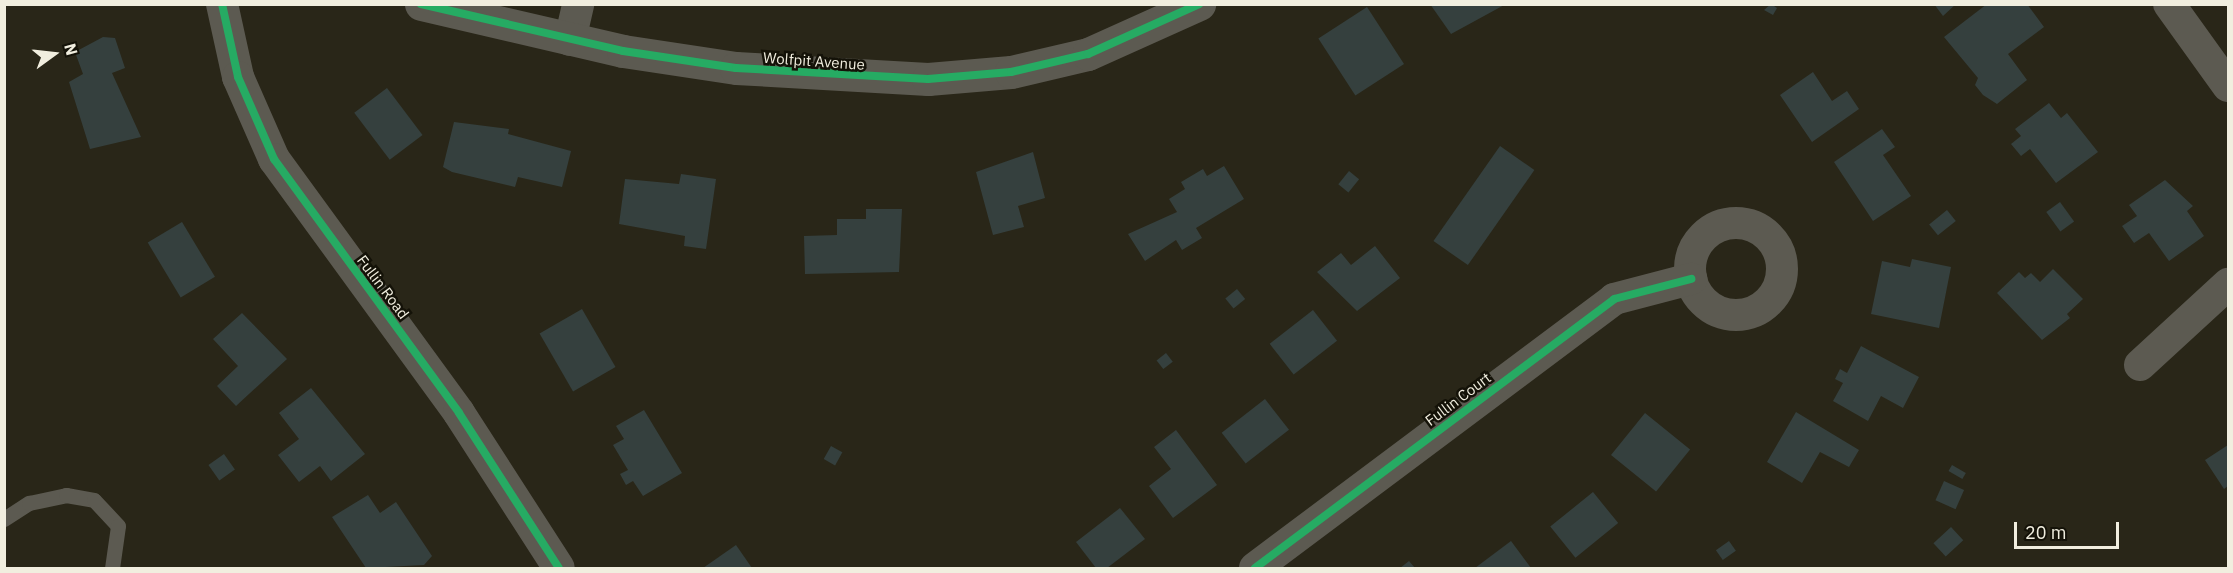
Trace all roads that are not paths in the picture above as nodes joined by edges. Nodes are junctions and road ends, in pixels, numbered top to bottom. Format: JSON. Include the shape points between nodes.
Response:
{"nodes":[{"id":1,"x":222,"y":4,"type":"edge"},
{"id":2,"x":421,"y":4,"type":"edge"},
{"id":3,"x":578,"y":4,"type":"edge"},
{"id":4,"x":1199,"y":4,"type":"edge"},
{"id":5,"x":2169,"y":4,"type":"edge"},
{"id":6,"x":570,"y":40,"type":"junction"},
{"id":7,"x":2229,"y":86,"type":"edge"},
{"id":8,"x":1691,"y":279,"type":"dead end"},
{"id":9,"x":2229,"y":284,"type":"edge"},
{"id":10,"x":2140,"y":365,"type":"dead end"},
{"id":11,"x":4,"y":519,"type":"edge"},
{"id":12,"x":112,"y":568,"type":"edge"},
{"id":13,"x":559,"y":568,"type":"edge"},
{"id":14,"x":1255,"y":568,"type":"edge"}],
"edges":[{"from":1,"to":13,"type":"street","name":"Fullin Road","via":[[238,77],[274,159],[459,413]]},
{"from":2,"to":6,"type":"street","name":"Wolfpit Avenue"},
{"from":3,"to":6,"type":"street"},
{"from":4,"to":6,"type":"street","name":"Wolfpit Avenue","via":[[1088,54],[970,77],[848,78],[747,69]]},
{"from":5,"to":7,"type":"street"},
{"from":8,"to":14,"type":"street","name":"Fullin Court","via":[[1614,298]]},
{"from":9,"to":10,"type":"street"},
{"from":11,"to":12,"type":"lane","via":[[29,503],[66,495],[94,500],[118,526]]}]}
